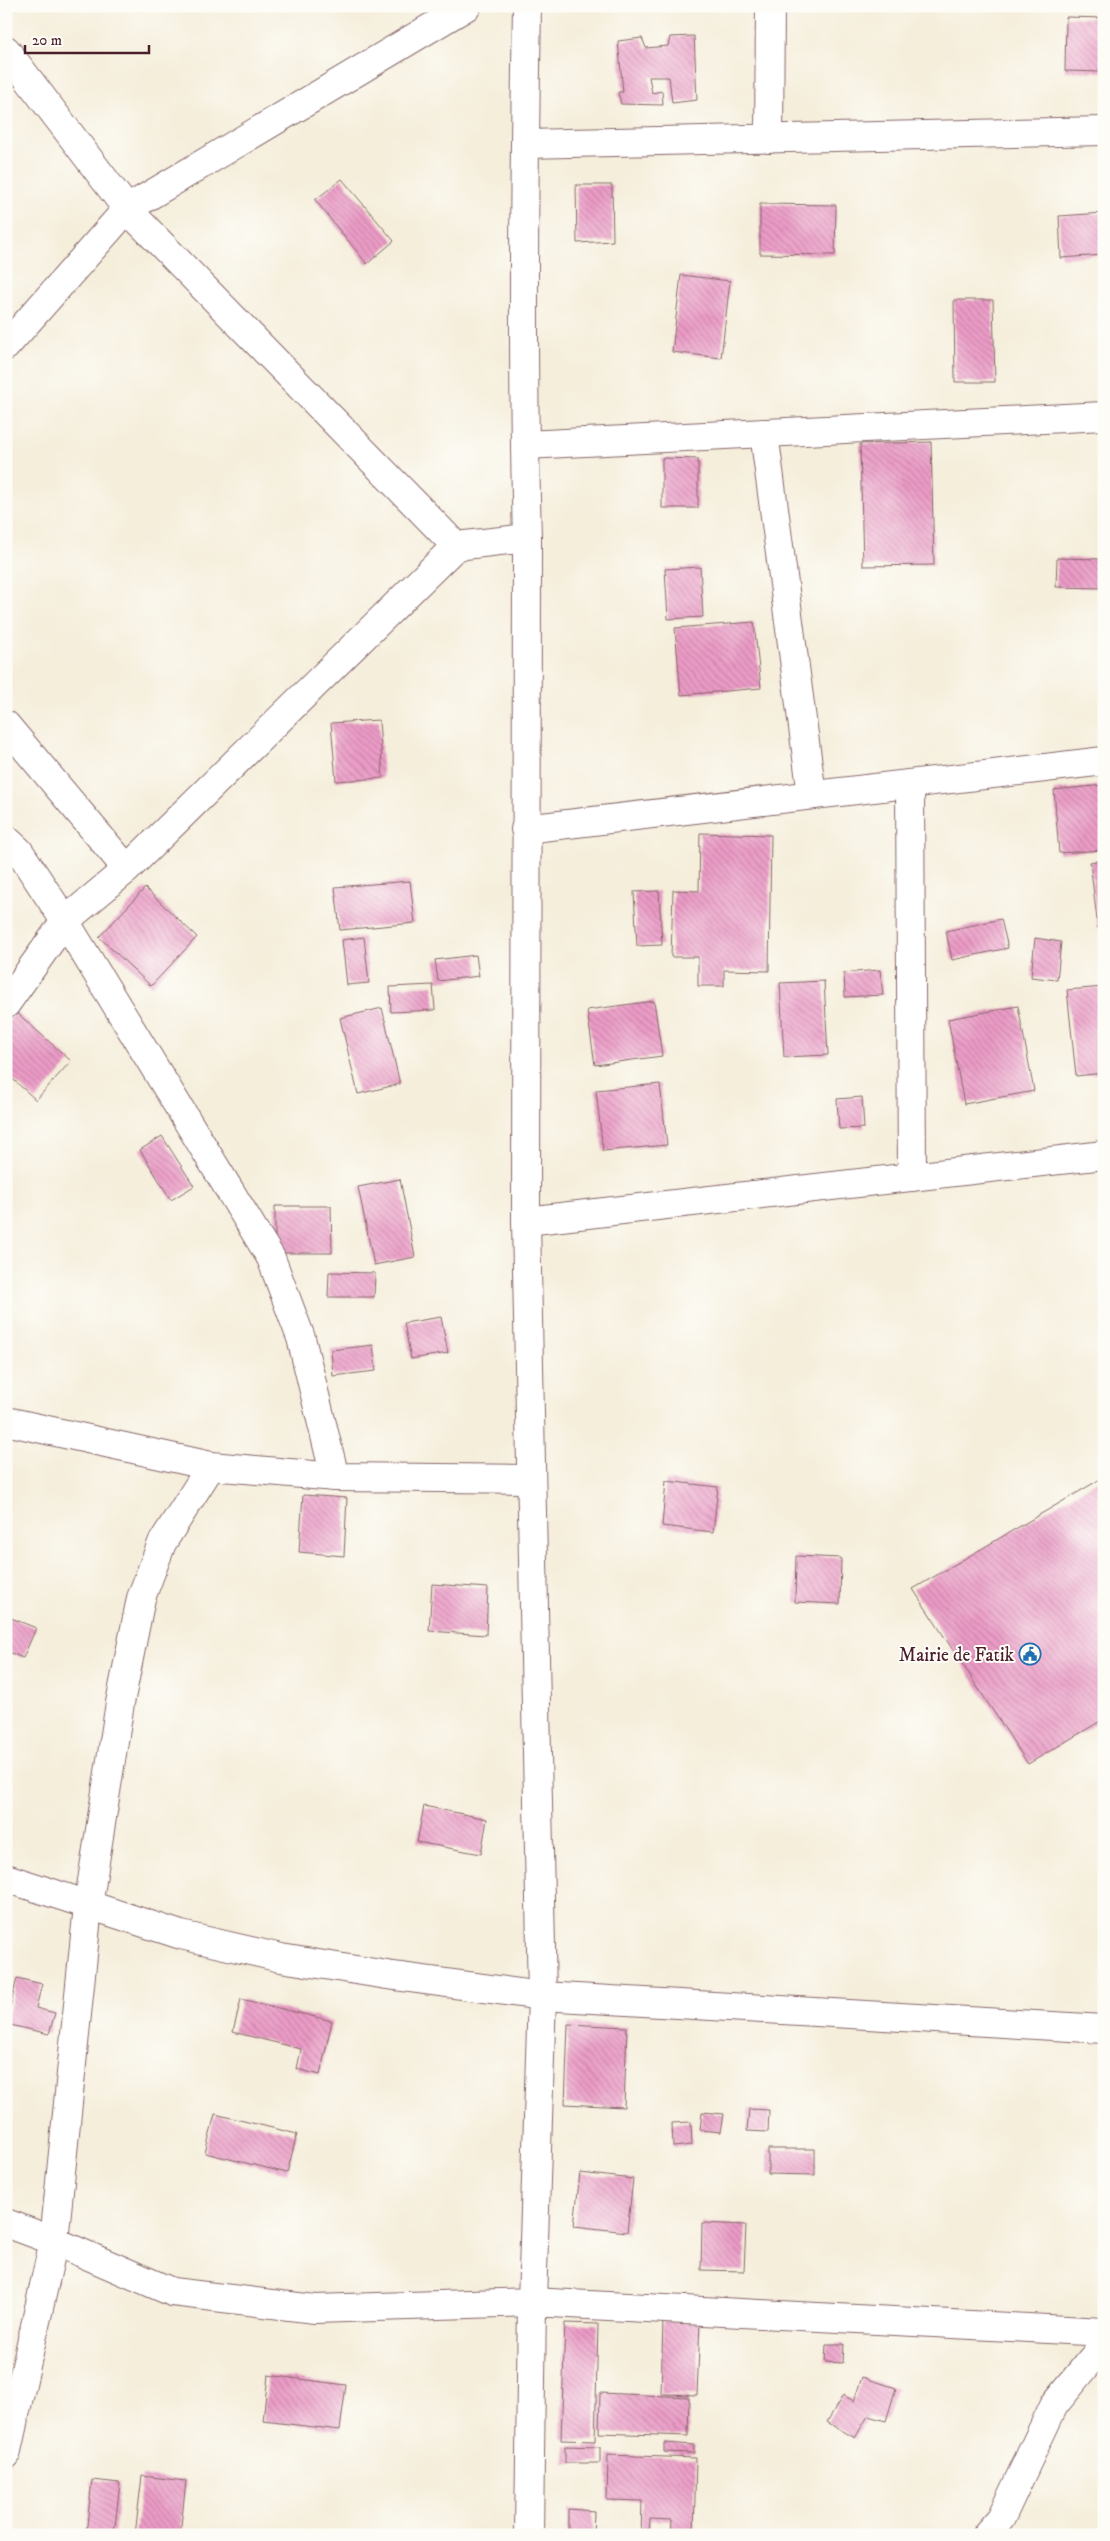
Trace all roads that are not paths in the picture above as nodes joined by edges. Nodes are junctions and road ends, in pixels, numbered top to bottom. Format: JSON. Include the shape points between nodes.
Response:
{"nodes":[{"id":1,"x":467,"y":6,"type":"edge"},
{"id":2,"x":527,"y":6,"type":"edge"},
{"id":3,"x":770,"y":6,"type":"edge"},
{"id":4,"x":6,"y":50,"type":"edge"},
{"id":5,"x":1104,"y":131,"type":"edge"},
{"id":6,"x":769,"y":139,"type":"junction"},
{"id":7,"x":525,"y":144,"type":"junction"},
{"id":8,"x":127,"y":209,"type":"junction"},
{"id":9,"x":6,"y":346,"type":"edge"},
{"id":10,"x":1104,"y":416,"type":"edge"},
{"id":11,"x":764,"y":433,"type":"junction"},
{"id":12,"x":525,"y":445,"type":"junction"},
{"id":13,"x":527,"y":538,"type":"junction"},
{"id":14,"x":456,"y":546,"type":"junction"},
{"id":15,"x":6,"y":724,"type":"edge"},
{"id":16,"x":1104,"y":761,"type":"edge"},
{"id":17,"x":910,"y":784,"type":"junction"},
{"id":18,"x":812,"y":795,"type":"junction"},
{"id":19,"x":525,"y":829,"type":"junction"},
{"id":20,"x":6,"y":839,"type":"edge"},
{"id":21,"x":127,"y":868,"type":"junction"},
{"id":22,"x":65,"y":921,"type":"junction"},
{"id":23,"x":6,"y":1004,"type":"edge"},
{"id":24,"x":1104,"y":1155,"type":"edge"},
{"id":25,"x":912,"y":1177,"type":"junction"},
{"id":26,"x":526,"y":1221,"type":"junction"},
{"id":27,"x":6,"y":1421,"type":"edge"},
{"id":28,"x":211,"y":1466,"type":"junction"},
{"id":29,"x":335,"y":1477,"type":"junction"},
{"id":30,"x":531,"y":1479,"type":"junction"},
{"id":31,"x":6,"y":1878,"type":"edge"},
{"id":32,"x":88,"y":1906,"type":"junction"},
{"id":33,"x":542,"y":1996,"type":"junction"},
{"id":34,"x":1104,"y":2029,"type":"edge"},
{"id":35,"x":6,"y":2223,"type":"edge"},
{"id":36,"x":54,"y":2241,"type":"junction"},
{"id":37,"x":532,"y":2302,"type":"junction"},
{"id":38,"x":1104,"y":2332,"type":"edge"},
{"id":39,"x":1104,"y":2344,"type":"edge"},
{"id":40,"x":6,"y":2455,"type":"edge"},
{"id":41,"x":529,"y":2535,"type":"edge"},
{"id":42,"x":986,"y":2535,"type":"edge"}],
"edges":[{"from":1,"to":8,"type":"street"},
{"from":2,"to":7,"type":"street"},
{"from":3,"to":6,"type":"street"},
{"from":4,"to":8,"type":"street"},
{"from":5,"to":6,"type":"street"},
{"from":6,"to":7,"type":"street"},
{"from":7,"to":12,"type":"street"},
{"from":8,"to":9,"type":"street"},
{"from":8,"to":14,"type":"street"},
{"from":10,"to":11,"type":"street"},
{"from":11,"to":12,"type":"street"},
{"from":11,"to":18,"type":"street"},
{"from":12,"to":13,"type":"street"},
{"from":13,"to":14,"type":"street"},
{"from":13,"to":19,"type":"street"},
{"from":14,"to":21,"type":"street"},
{"from":15,"to":21,"type":"street"},
{"from":16,"to":17,"type":"street"},
{"from":17,"to":18,"type":"street"},
{"from":17,"to":25,"type":"street"},
{"from":18,"to":19,"type":"street"},
{"from":19,"to":26,"type":"street"},
{"from":20,"to":22,"type":"street","via":[[18,851]]},
{"from":21,"to":22,"type":"street"},
{"from":22,"to":23,"type":"street"},
{"from":22,"to":29,"type":"street","via":[[271,1258],[301,1338]]},
{"from":24,"to":25,"type":"street"},
{"from":25,"to":26,"type":"street"},
{"from":26,"to":30,"type":"street"},
{"from":27,"to":28,"type":"street"},
{"from":28,"to":29,"type":"street"},
{"from":28,"to":32,"type":"street","via":[[162,1543],[141,1598],[120,1703]]},
{"from":29,"to":30,"type":"street"},
{"from":30,"to":33,"type":"street"},
{"from":31,"to":32,"type":"street"},
{"from":32,"to":33,"type":"street","via":[[181,1935],[281,1958]]},
{"from":32,"to":36,"type":"street"},
{"from":33,"to":34,"type":"street"},
{"from":33,"to":37,"type":"street"},
{"from":35,"to":36,"type":"street"},
{"from":36,"to":37,"type":"street","via":[[172,2292],[315,2309]]},
{"from":36,"to":40,"type":"street"},
{"from":37,"to":38,"type":"street"},
{"from":37,"to":41,"type":"street"},
{"from":39,"to":42,"type":"street","via":[[1054,2405],[1001,2518]]}]}
